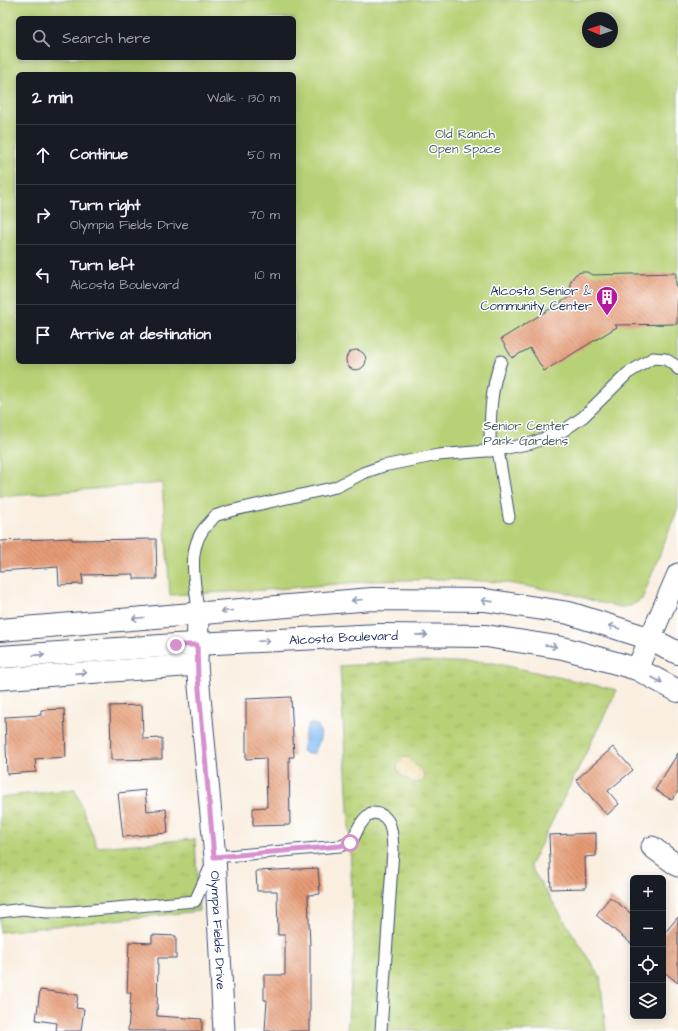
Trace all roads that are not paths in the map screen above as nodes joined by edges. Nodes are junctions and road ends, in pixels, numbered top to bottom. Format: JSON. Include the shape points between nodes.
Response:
{"nodes":[{"id":1,"x":500,"y":361,"type":"dead end"},
{"id":2,"x":678,"y":369,"type":"edge"},
{"id":3,"x":494,"y":450,"type":"junction"},
{"id":4,"x":509,"y":517,"type":"dead end"},
{"id":5,"x":678,"y":574,"type":"edge"},
{"id":6,"x":198,"y":613,"type":"junction"},
{"id":7,"x":0,"y":630,"type":"edge"},
{"id":8,"x":651,"y":639,"type":"junction"},
{"id":9,"x":678,"y":653,"type":"edge"},
{"id":10,"x":197,"y":655,"type":"junction"},
{"id":11,"x":0,"y":657,"type":"edge"},
{"id":12,"x":637,"y":669,"type":"junction"},
{"id":13,"x":0,"y":679,"type":"edge"},
{"id":14,"x":678,"y":691,"type":"edge"},
{"id":15,"x":652,"y":847,"type":"dead end"},
{"id":16,"x":214,"y":857,"type":"junction"},
{"id":17,"x":678,"y":866,"type":"edge"},
{"id":18,"x":0,"y":912,"type":"edge"},
{"id":19,"x":224,"y":1031,"type":"edge"},
{"id":20,"x":381,"y":1031,"type":"edge"}],
"edges":[{"from":1,"to":3,"type":"lane","via":[[490,416]]},
{"from":2,"to":3,"type":"lane","via":[[665,359],[653,358],[628,372],[583,416],[563,431],[532,443]]},
{"from":3,"to":4,"type":"lane"},
{"from":3,"to":6,"type":"lane","via":[[438,455],[383,466],[336,487],[215,516],[196,541],[193,553]]},
{"from":5,"to":8,"type":"street"},
{"from":6,"to":7,"type":"main road","one_way":true},
{"from":8,"to":6,"type":"main road","one_way":true,"via":[[569,613],[485,600],[372,599]]},
{"from":6,"to":10,"type":"street","name":"Olympia Fields Drive"},
{"from":8,"to":9,"type":"main road"},
{"from":8,"to":12,"type":"street"},
{"from":11,"to":10,"type":"main road","name":"Alcosta Boulevard","one_way":true},
{"from":10,"to":12,"type":"main road","name":"Alcosta Boulevard","one_way":true,"via":[[379,635],[486,636],[563,648]]},
{"from":13,"to":10,"type":"street","name":"Alcosta Boulevard","one_way":true},
{"from":10,"to":16,"type":"street","name":"Olympia Fields Drive"},
{"from":12,"to":14,"type":"main road","name":"Alcosta Boulevard","one_way":true},
{"from":15,"to":17,"type":"street"},
{"from":16,"to":18,"type":"lane","via":[[195,901],[70,912],[22,909]]},
{"from":16,"to":19,"type":"street","name":"Olympia Fields Drive"},
{"from":16,"to":20,"type":"lane","via":[[340,846],[350,843],[360,825],[371,813],[378,812],[388,820],[393,850]]}]}
